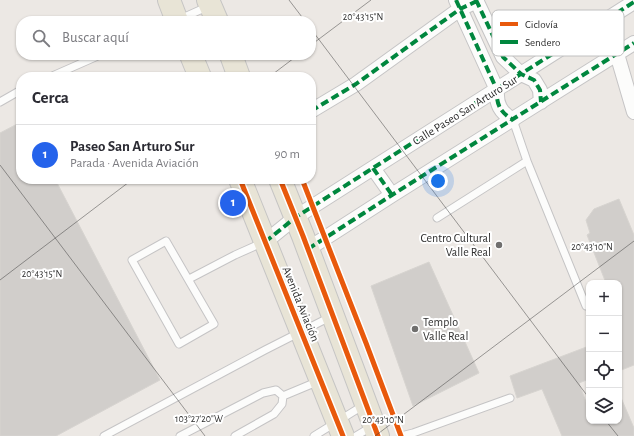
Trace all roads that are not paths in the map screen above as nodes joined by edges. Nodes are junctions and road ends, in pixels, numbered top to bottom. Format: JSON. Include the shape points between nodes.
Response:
{"nodes":[{"id":1,"x":169,"y":0,"type":"edge"},
{"id":2,"x":476,"y":0,"type":"edge"},
{"id":3,"x":634,"y":2,"type":"edge"},
{"id":4,"x":458,"y":4,"type":"edge"},
{"id":5,"x":212,"y":9,"type":"edge"},
{"id":6,"x":621,"y":10,"type":"edge"},
{"id":7,"x":175,"y":16,"type":"edge"},
{"id":8,"x":192,"y":16,"type":"edge"},
{"id":9,"x":492,"y":34,"type":"edge"},
{"id":10,"x":634,"y":43,"type":"edge"},
{"id":11,"x":624,"y":49,"type":"edge"},
{"id":12,"x":503,"y":56,"type":"edge"},
{"id":13,"x":549,"y":56,"type":"edge"},
{"id":14,"x":614,"y":56,"type":"edge"},
{"id":15,"x":618,"y":56,"type":"edge"},
{"id":16,"x":89,"y":60,"type":"edge"},
{"id":17,"x":193,"y":60,"type":"edge"},
{"id":18,"x":233,"y":60,"type":"edge"},
{"id":19,"x":61,"y":72,"type":"edge"},
{"id":20,"x":198,"y":72,"type":"edge"},
{"id":21,"x":237,"y":72,"type":"edge"},
{"id":22,"x":521,"y":74,"type":"junction"},
{"id":23,"x":497,"y":90,"type":"junction"},
{"id":24,"x":16,"y":93,"type":"edge"},
{"id":25,"x":0,"y":102,"type":"edge"},
{"id":26,"x":541,"y":102,"type":"junction"},
{"id":27,"x":316,"y":108,"type":"edge"},
{"id":28,"x":634,"y":112,"type":"edge"},
{"id":29,"x":513,"y":120,"type":"junction"},
{"id":30,"x":527,"y":160,"type":"junction"},
{"id":31,"x":373,"y":168,"type":"junction"},
{"id":32,"x":242,"y":184,"type":"edge"},
{"id":33,"x":282,"y":184,"type":"edge"},
{"id":34,"x":392,"y":195,"type":"junction"},
{"id":35,"x":296,"y":217,"type":"junction"},
{"id":36,"x":437,"y":218,"type":"dead end"},
{"id":37,"x":265,"y":242,"type":"junction"},
{"id":38,"x":308,"y":249,"type":"junction"},
{"id":39,"x":189,"y":279,"type":"junction"},
{"id":40,"x":586,"y":306,"type":"dead end"},
{"id":41,"x":332,"y":315,"type":"junction"},
{"id":42,"x":301,"y":332,"type":"junction"},
{"id":43,"x":320,"y":380,"type":"junction"},
{"id":44,"x":283,"y":396,"type":"junction"},
{"id":45,"x":510,"y":398,"type":"dead end"},
{"id":46,"x":366,"y":404,"type":"junction"},
{"id":47,"x":340,"y":429,"type":"edge"},
{"id":48,"x":369,"y":432,"type":"edge"},
{"id":49,"x":104,"y":436,"type":"edge"},
{"id":50,"x":180,"y":436,"type":"edge"},
{"id":51,"x":235,"y":436,"type":"edge"},
{"id":52,"x":314,"y":436,"type":"edge"},
{"id":53,"x":401,"y":436,"type":"edge"}],
"edges":[{"from":1,"to":7,"type":"main road"},
{"from":2,"to":4,"type":"street"},
{"from":2,"to":9,"type":"street"},
{"from":3,"to":6,"type":"street","name":"Calle Paseo San Arturo Sur"},
{"from":4,"to":23,"type":"street"},
{"from":4,"to":27,"type":"street","via":[[356,84]]},
{"from":5,"to":8,"type":"lane"},
{"from":10,"to":11,"type":"street"},
{"from":12,"to":22,"type":"street"},
{"from":13,"to":22,"type":"street","name":"Calle Paseo San Arturo Sur"},
{"from":14,"to":26,"type":"street"},
{"from":15,"to":28,"type":"street"},
{"from":16,"to":19,"type":"lane"},
{"from":17,"to":20,"type":"main road"},
{"from":18,"to":21,"type":"main road"},
{"from":22,"to":23,"type":"street","name":"Calle Paseo San Arturo Sur"},
{"from":22,"to":26,"type":"street","via":[[534,80],[540,90]]},
{"from":23,"to":29,"type":"street","via":[[496,99],[500,107]]},
{"from":23,"to":31,"type":"street","name":"Calle Paseo San Arturo Sur"},
{"from":24,"to":25,"type":"lane"},
{"from":26,"to":29,"type":"street"},
{"from":29,"to":30,"type":"lane"},
{"from":29,"to":34,"type":"street"},
{"from":30,"to":36,"type":"lane"},
{"from":30,"to":40,"type":"lane"},
{"from":31,"to":34,"type":"street"},
{"from":31,"to":35,"type":"street","name":"Calle Paseo San Arturo Sur"},
{"from":32,"to":37,"type":"main road","name":"Avenida Aviación"},
{"from":33,"to":35,"type":"main road","name":"Avenida Aviación"},
{"from":34,"to":38,"type":"street"},
{"from":35,"to":37,"type":"street","name":"Calle Paseo San Arturo Sur"},
{"from":35,"to":38,"type":"main road","name":"Avenida Aviación"},
{"from":37,"to":39,"type":"lane"},
{"from":37,"to":42,"type":"main road","name":"Avenida Aviación"},
{"from":38,"to":41,"type":"main road","name":"Avenida Aviación"},
{"from":39,"to":39,"type":"lane","via":[[214,324],[179,344],[132,260],[166,241]]},
{"from":41,"to":42,"type":"lane"},
{"from":41,"to":46,"type":"main road","name":"Avenida Aviación"},
{"from":42,"to":43,"type":"main road","name":"Avenida Aviación"},
{"from":42,"to":49,"type":"lane"},
{"from":43,"to":44,"type":"lane"},
{"from":43,"to":47,"type":"main road","name":"Avenida Aviación"},
{"from":44,"to":50,"type":"lane","via":[[276,390],[263,393]]},
{"from":44,"to":51,"type":"lane","via":[[282,404],[274,414]]},
{"from":45,"to":53,"type":"lane"},
{"from":46,"to":47,"type":"lane"},
{"from":46,"to":48,"type":"main road","name":"Avenida Aviación"},
{"from":47,"to":52,"type":"lane"}]}
